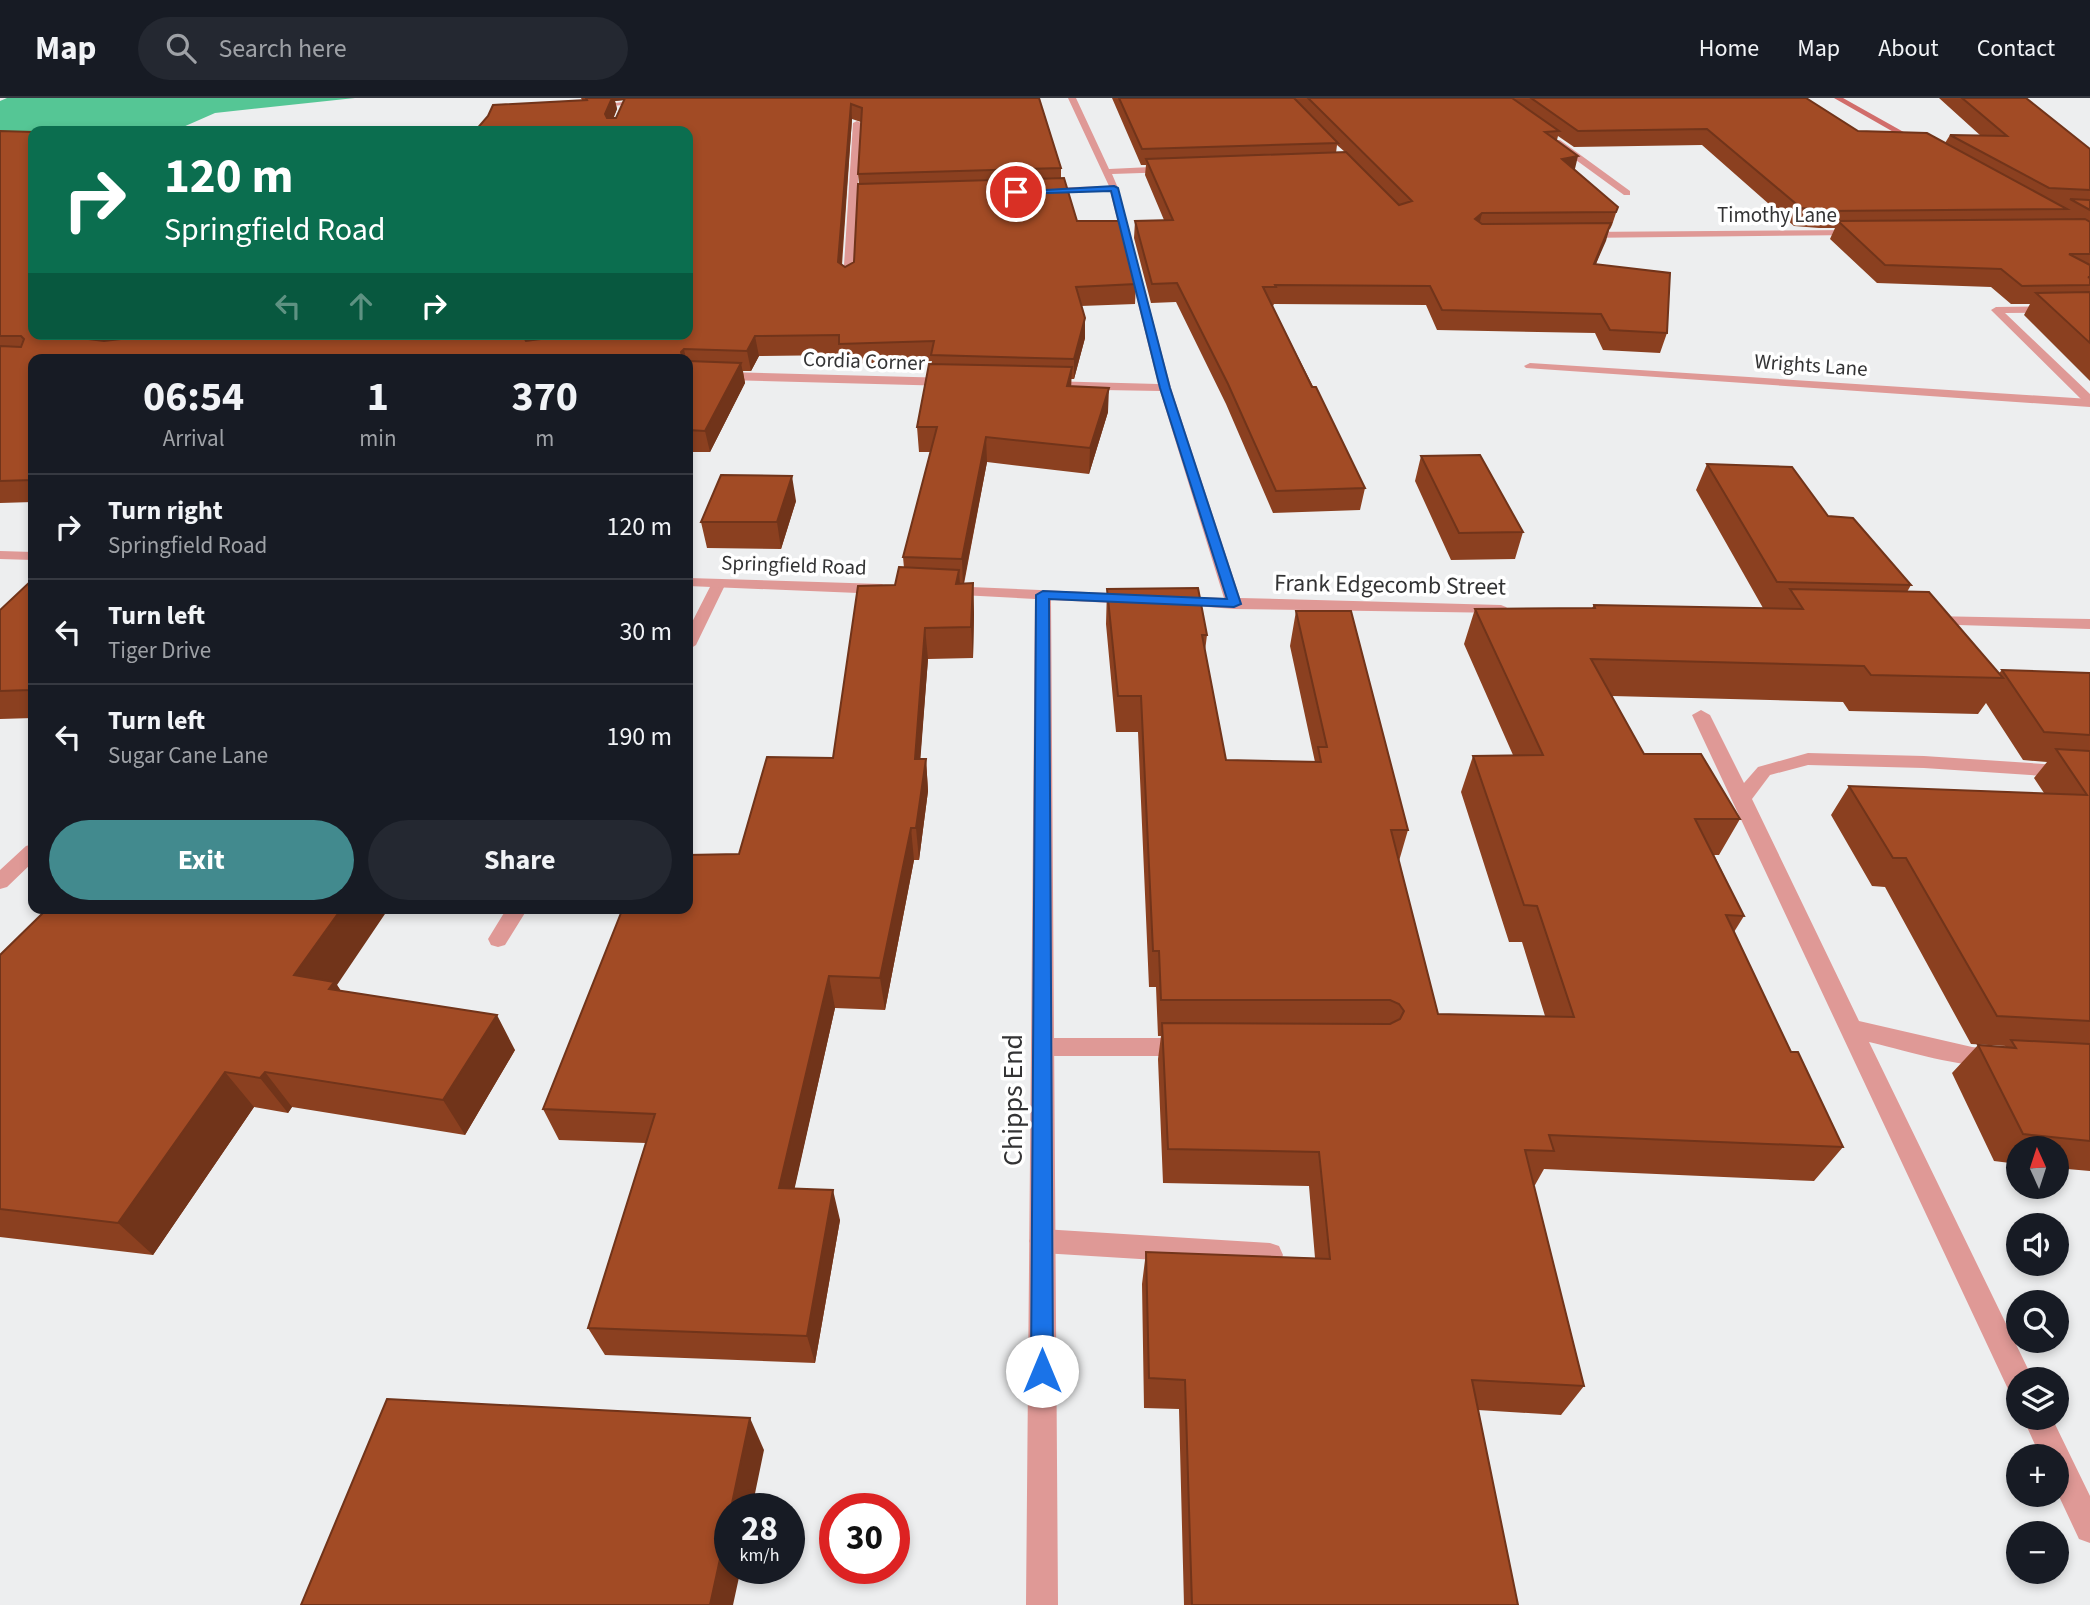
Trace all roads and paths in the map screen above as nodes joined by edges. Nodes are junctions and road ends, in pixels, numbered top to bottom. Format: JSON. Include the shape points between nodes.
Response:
{"nodes":[{"id":1,"x":669,"y":98,"type":"edge"},
{"id":2,"x":1072,"y":98,"type":"edge"},
{"id":3,"x":1838,"y":98,"type":"edge"},
{"id":4,"x":626,"y":103,"type":"junction"},
{"id":5,"x":588,"y":108,"type":"edge"},
{"id":6,"x":622,"y":113,"type":"edge"},
{"id":7,"x":857,"y":123,"type":"edge"},
{"id":8,"x":1551,"y":138,"type":"edge"},
{"id":9,"x":1933,"y":151,"type":"edge"},
{"id":10,"x":1186,"y":169,"type":"edge"},
{"id":11,"x":1106,"y":172,"type":"junction"},
{"id":12,"x":1114,"y":188,"type":"junction"},
{"id":13,"x":1028,"y":192,"type":"edge"},
{"id":14,"x":1626,"y":193,"type":"dead end"},
{"id":15,"x":852,"y":197,"type":"junction"},
{"id":16,"x":865,"y":197,"type":"edge"},
{"id":17,"x":1868,"y":233,"type":"edge"},
{"id":18,"x":1575,"y":235,"type":"edge"},
{"id":19,"x":848,"y":281,"type":"edge"},
{"id":20,"x":2090,"y":309,"type":"edge"},
{"id":21,"x":1530,"y":366,"type":"dead end"},
{"id":22,"x":693,"y":375,"type":"edge"},
{"id":23,"x":969,"y":383,"type":"edge"},
{"id":24,"x":1039,"y":385,"type":"edge"},
{"id":25,"x":1165,"y":388,"type":"junction"},
{"id":26,"x":2090,"y":402,"type":"edge"},
{"id":27,"x":0,"y":555,"type":"edge"},
{"id":28,"x":28,"y":556,"type":"edge"},
{"id":29,"x":693,"y":582,"type":"edge"},
{"id":30,"x":719,"y":583,"type":"junction"},
{"id":31,"x":904,"y":590,"type":"edge"},
{"id":32,"x":931,"y":591,"type":"edge"},
{"id":33,"x":1043,"y":595,"type":"junction"},
{"id":34,"x":1234,"y":604,"type":"junction"},
{"id":35,"x":1510,"y":610,"type":"edge"},
{"id":36,"x":1911,"y":620,"type":"edge"},
{"id":37,"x":2090,"y":624,"type":"edge"},
{"id":38,"x":693,"y":635,"type":"edge"},
{"id":39,"x":1701,"y":715,"type":"dead end"},
{"id":40,"x":2090,"y":773,"type":"edge"},
{"id":41,"x":1742,"y":798,"type":"junction"},
{"id":42,"x":28,"y":856,"type":"edge"},
{"id":43,"x":0,"y":882,"type":"edge"},
{"id":44,"x":514,"y":914,"type":"edge"},
{"id":45,"x":498,"y":939,"type":"dead end"},
{"id":46,"x":1849,"y":1028,"type":"junction"},
{"id":47,"x":1043,"y":1047,"type":"junction"},
{"id":48,"x":1210,"y":1047,"type":"edge"},
{"id":49,"x":2011,"y":1058,"type":"edge"},
{"id":50,"x":1042,"y":1241,"type":"junction"},
{"id":51,"x":1270,"y":1255,"type":"edge"},
{"id":52,"x":2012,"y":1367,"type":"edge"},
{"id":53,"x":2069,"y":1484,"type":"edge"},
{"id":54,"x":2090,"y":1528,"type":"edge"},
{"id":55,"x":1042,"y":1605,"type":"edge"}],
"edges":[{"from":1,"to":4,"type":"street"},
{"from":2,"to":11,"type":"street"},
{"from":3,"to":9,"type":"main road"},
{"from":4,"to":5,"type":"street"},
{"from":4,"to":6,"type":"street"},
{"from":7,"to":15,"type":"street"},
{"from":8,"to":14,"type":"street"},
{"from":10,"to":11,"type":"street"},
{"from":11,"to":12,"type":"street"},
{"from":12,"to":13,"type":"street"},
{"from":12,"to":25,"type":"street"},
{"from":15,"to":16,"type":"street"},
{"from":15,"to":19,"type":"street"},
{"from":17,"to":18,"type":"street","name":"Timothy Lane"},
{"from":20,"to":26,"type":"street","via":[[1996,310]]},
{"from":21,"to":26,"type":"street","name":"Wrights Lane"},
{"from":22,"to":23,"type":"street","name":"Cordia Corner"},
{"from":24,"to":25,"type":"street"},
{"from":25,"to":34,"type":"street"},
{"from":27,"to":28,"type":"street"},
{"from":29,"to":30,"type":"street","name":"Springfield Road"},
{"from":30,"to":31,"type":"street","name":"Springfield Road"},
{"from":30,"to":38,"type":"street"},
{"from":32,"to":33,"type":"street"},
{"from":33,"to":34,"type":"street"},
{"from":33,"to":47,"type":"street","name":"Chipps End"},
{"from":34,"to":35,"type":"street","name":"Frank Edgecomb Street"},
{"from":36,"to":37,"type":"street"},
{"from":39,"to":41,"type":"street"},
{"from":40,"to":41,"type":"street","via":[[1808,759],[1764,771]]},
{"from":41,"to":46,"type":"street"},
{"from":42,"to":43,"type":"street"},
{"from":44,"to":45,"type":"street"},
{"from":46,"to":49,"type":"street","via":[[1972,1056]]},
{"from":46,"to":52,"type":"street"},
{"from":47,"to":48,"type":"street"},
{"from":47,"to":50,"type":"street","name":"Chipps End"},
{"from":50,"to":51,"type":"street"},
{"from":50,"to":55,"type":"street","name":"Chipps End"},
{"from":53,"to":54,"type":"street"}]}
